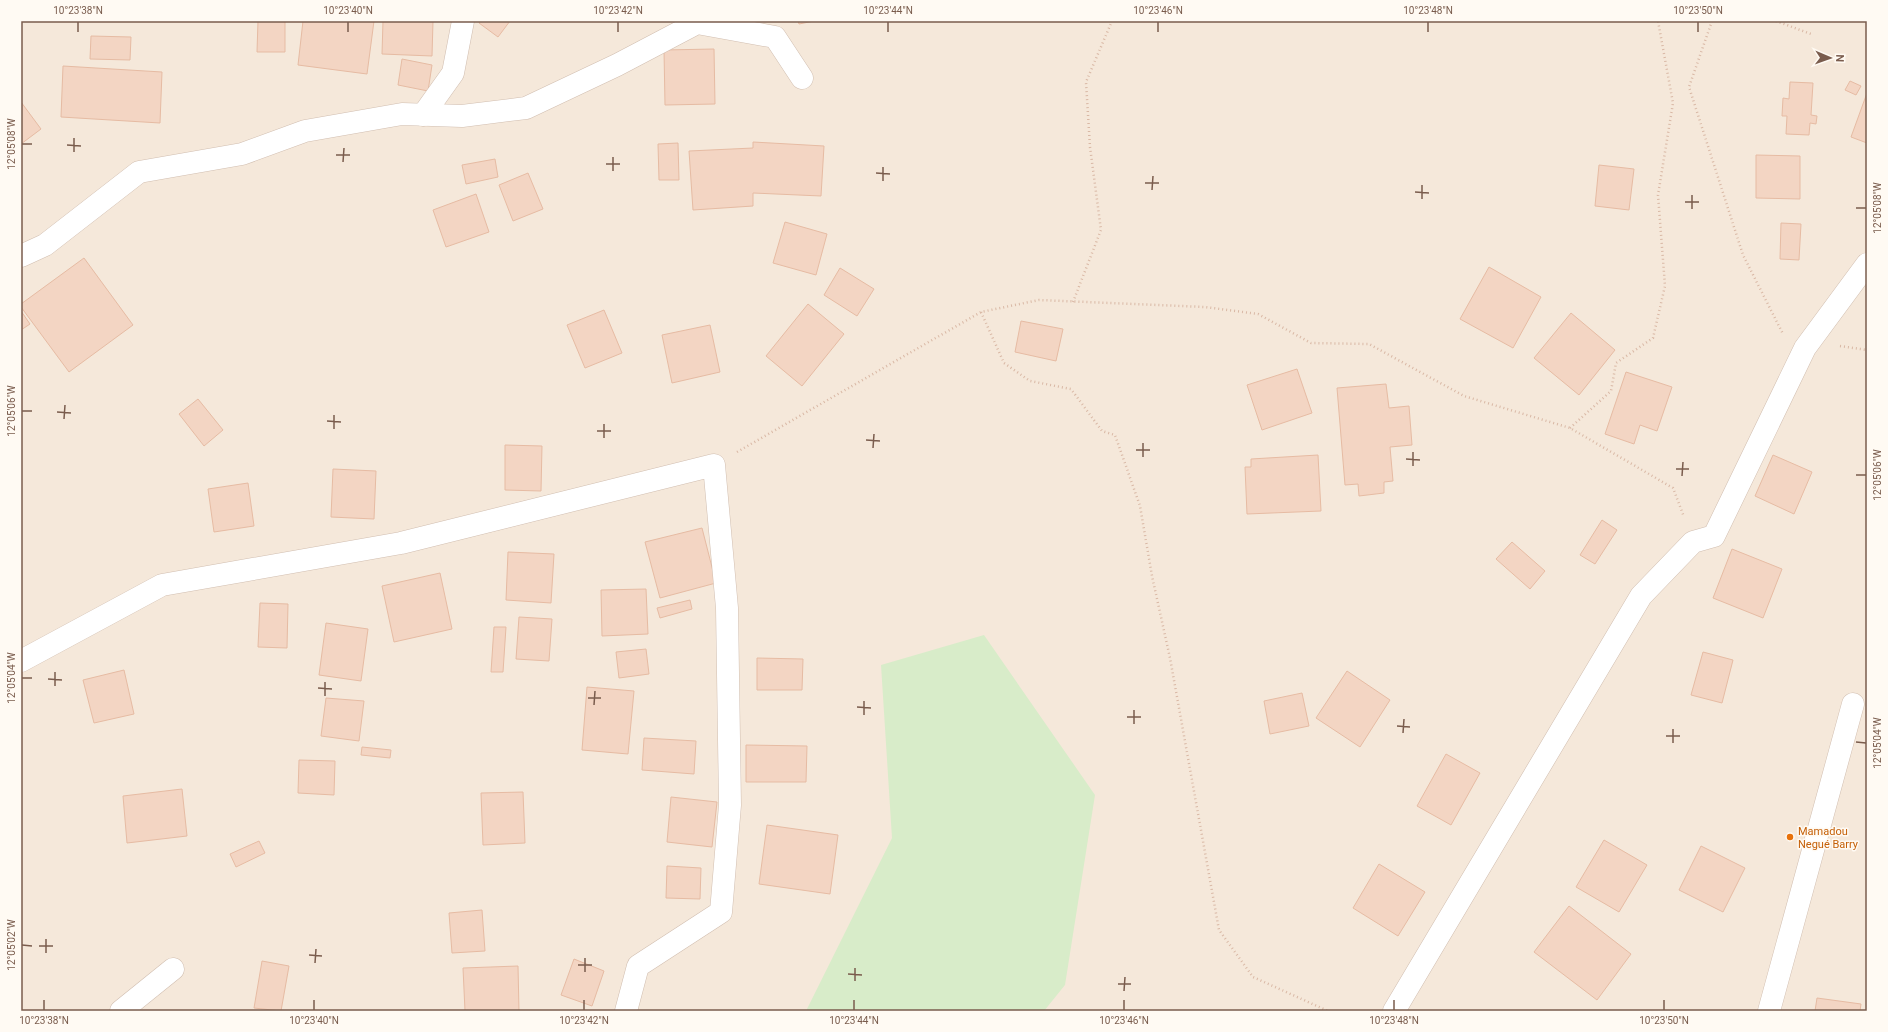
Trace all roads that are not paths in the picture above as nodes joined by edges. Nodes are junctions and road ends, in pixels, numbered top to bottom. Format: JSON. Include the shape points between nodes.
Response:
{"nodes":[{"id":1,"x":463,"y":21,"type":"edge"},
{"id":2,"x":802,"y":78,"type":"dead end"},
{"id":3,"x":423,"y":115,"type":"junction"},
{"id":4,"x":21,"y":256,"type":"edge"},
{"id":5,"x":1867,"y":264,"type":"edge"},
{"id":6,"x":21,"y":661,"type":"edge"},
{"id":7,"x":1852,"y":704,"type":"dead end"},
{"id":8,"x":173,"y":969,"type":"dead end"},
{"id":9,"x":121,"y":1011,"type":"edge"},
{"id":10,"x":626,"y":1011,"type":"edge"},
{"id":11,"x":1394,"y":1011,"type":"edge"},
{"id":12,"x":1768,"y":1011,"type":"edge"}],
"edges":[{"from":1,"to":3,"type":"street","via":[[453,73]]},
{"from":2,"to":3,"type":"street","via":[[774,37],[697,22],[617,66],[526,108],[462,116]]},
{"from":3,"to":4,"type":"street","via":[[402,114],[305,131],[242,154],[138,172],[45,245]]},
{"from":5,"to":11,"type":"street","via":[[1805,348],[1714,536],[1693,542],[1641,596]]},
{"from":6,"to":10,"type":"street","via":[[162,585],[401,543],[714,465],[727,608],[730,805],[721,912],[638,966]]},
{"from":7,"to":12,"type":"street"},
{"from":8,"to":9,"type":"street"}]}
